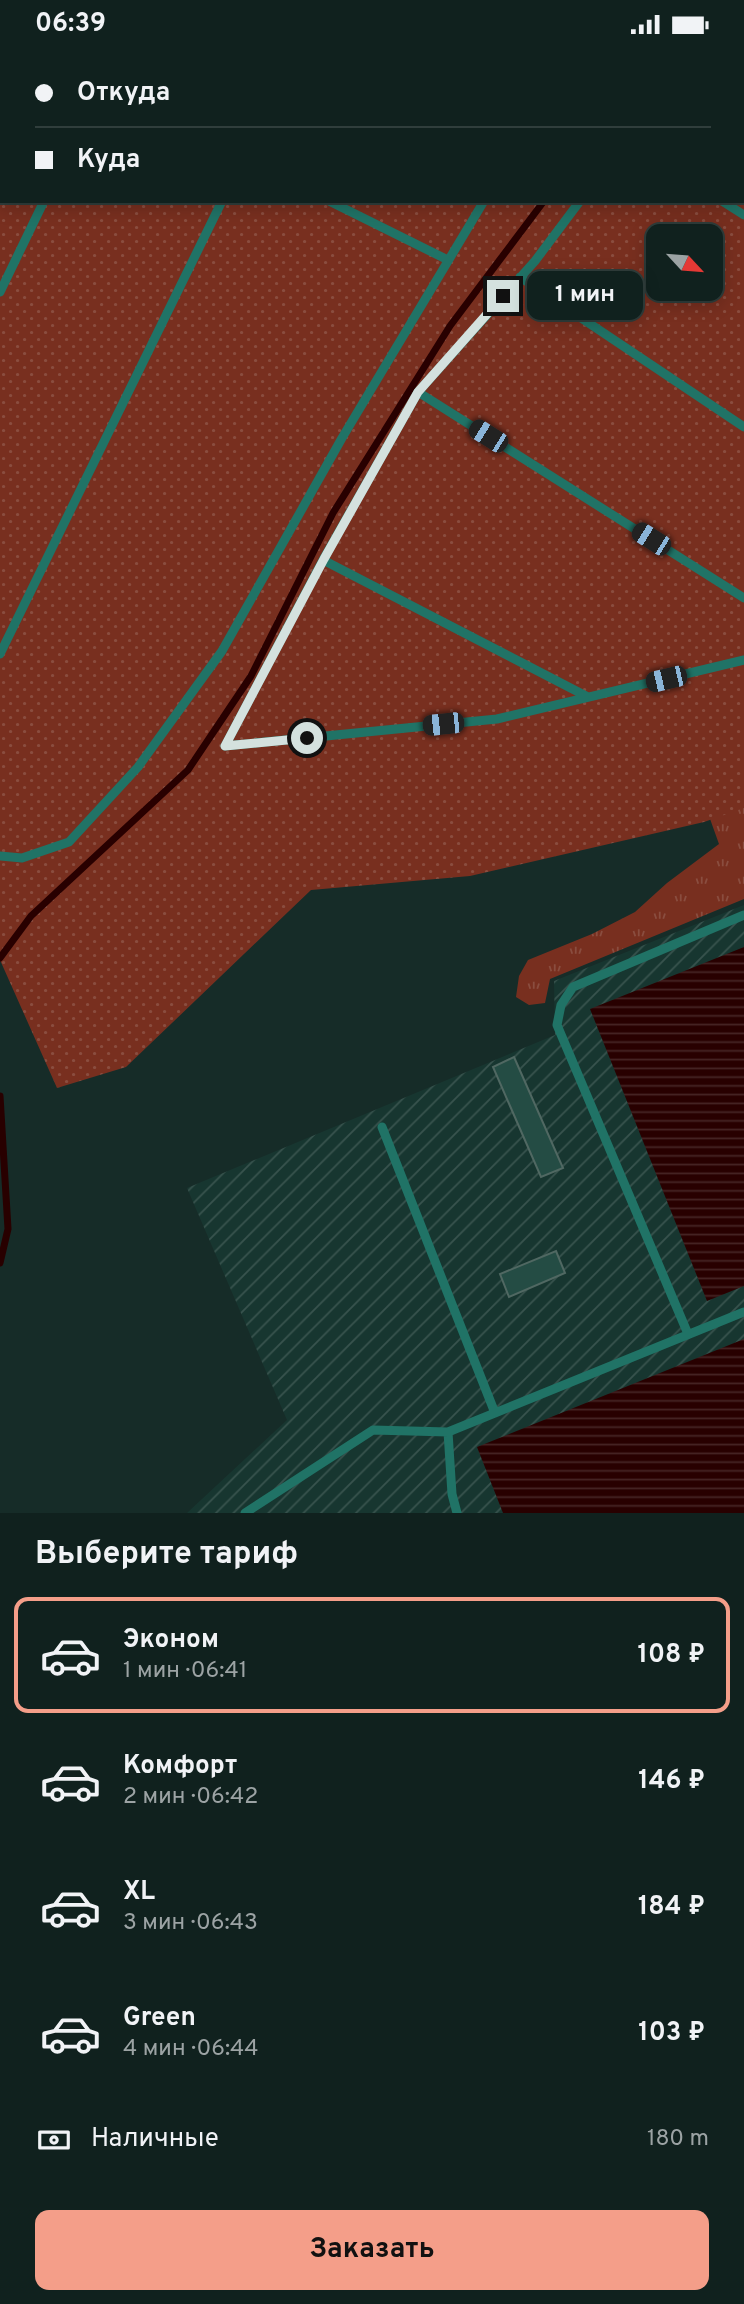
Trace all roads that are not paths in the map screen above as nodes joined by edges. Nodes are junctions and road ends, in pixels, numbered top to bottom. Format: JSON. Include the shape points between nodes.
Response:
{"nodes":[{"id":1,"x":43,"y":203,"type":"edge"},
{"id":2,"x":221,"y":203,"type":"edge"},
{"id":3,"x":333,"y":203,"type":"edge"},
{"id":4,"x":483,"y":203,"type":"edge"},
{"id":5,"x":578,"y":203,"type":"edge"},
{"id":6,"x":725,"y":203,"type":"edge"},
{"id":7,"x":744,"y":215,"type":"edge"},
{"id":8,"x":448,"y":260,"type":"junction"},
{"id":9,"x":520,"y":277,"type":"junction"},
{"id":10,"x":0,"y":292,"type":"edge"},
{"id":11,"x":418,"y":392,"type":"junction"},
{"id":12,"x":744,"y":427,"type":"edge"},
{"id":13,"x":324,"y":559,"type":"junction"},
{"id":14,"x":744,"y":598,"type":"edge"},
{"id":15,"x":0,"y":654,"type":"edge"},
{"id":16,"x":744,"y":660,"type":"edge"},
{"id":17,"x":588,"y":697,"type":"junction"},
{"id":18,"x":0,"y":856,"type":"edge"},
{"id":19,"x":744,"y":915,"type":"edge"},
{"id":20,"x":383,"y":1127,"type":"dead end"},
{"id":21,"x":744,"y":1312,"type":"edge"},
{"id":22,"x":688,"y":1334,"type":"junction"},
{"id":23,"x":495,"y":1413,"type":"junction"},
{"id":24,"x":448,"y":1432,"type":"junction"},
{"id":25,"x":245,"y":1513,"type":"edge"},
{"id":26,"x":457,"y":1513,"type":"edge"}],
"edges":[{"from":1,"to":10,"type":"lane"},
{"from":2,"to":15,"type":"lane"},
{"from":3,"to":8,"type":"lane"},
{"from":4,"to":8,"type":"lane"},
{"from":5,"to":9,"type":"lane"},
{"from":6,"to":7,"type":"lane"},
{"from":8,"to":18,"type":"lane","via":[[222,651],[138,767],[69,842],[22,858]]},
{"from":9,"to":11,"type":"lane"},
{"from":9,"to":12,"type":"lane"},
{"from":11,"to":13,"type":"lane"},
{"from":11,"to":14,"type":"lane"},
{"from":13,"to":17,"type":"lane"},
{"from":13,"to":17,"type":"lane","via":[[225,746],[497,719]]},
{"from":16,"to":17,"type":"lane"},
{"from":19,"to":22,"type":"lane","via":[[573,987],[557,1025]]},
{"from":20,"to":23,"type":"lane"},
{"from":21,"to":22,"type":"lane"},
{"from":22,"to":23,"type":"lane"},
{"from":23,"to":24,"type":"lane"},
{"from":24,"to":25,"type":"lane","via":[[373,1430]]},
{"from":24,"to":26,"type":"lane"}]}
